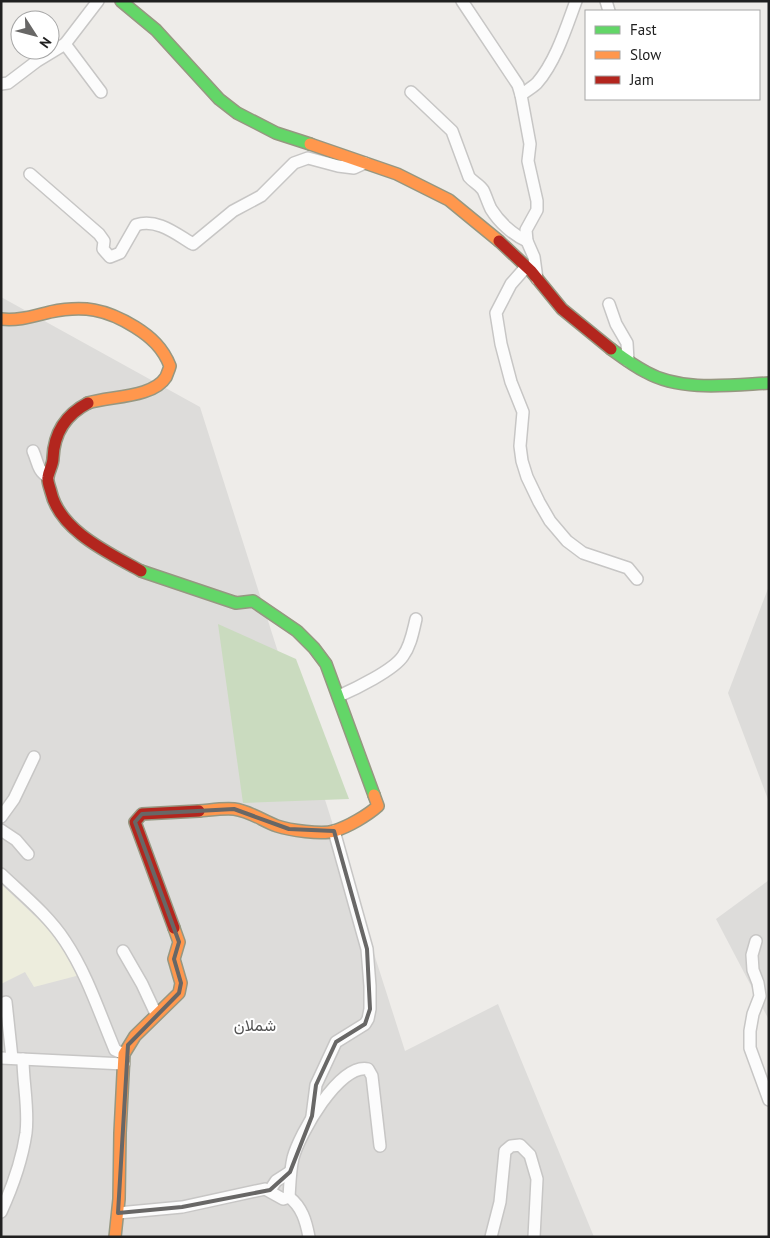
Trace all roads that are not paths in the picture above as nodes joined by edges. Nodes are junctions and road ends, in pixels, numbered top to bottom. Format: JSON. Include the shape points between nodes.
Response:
{"nodes":[{"id":1,"x":98,"y":1,"type":"edge"},
{"id":2,"x":121,"y":1,"type":"edge"},
{"id":3,"x":576,"y":1,"type":"edge"},
{"id":4,"x":465,"y":3,"type":"edge"},
{"id":5,"x":65,"y":44,"type":"junction"},
{"id":6,"x":1,"y":84,"type":"edge"},
{"id":7,"x":101,"y":92,"type":"dead end"},
{"id":8,"x":411,"y":92,"type":"dead end"},
{"id":9,"x":521,"y":95,"type":"junction"},
{"id":10,"x":366,"y":162,"type":"junction"},
{"id":11,"x":30,"y":174,"type":"dead end"},
{"id":12,"x":527,"y":241,"type":"junction"},
{"id":13,"x":526,"y":267,"type":"junction"},
{"id":14,"x":537,"y":279,"type":"junction"},
{"id":15,"x":609,"y":304,"type":"dead end"},
{"id":16,"x":1,"y":319,"type":"edge"},
{"id":17,"x":628,"y":361,"type":"junction"},
{"id":18,"x":769,"y":383,"type":"edge"},
{"id":19,"x":33,"y":451,"type":"dead end"},
{"id":20,"x":48,"y":477,"type":"junction"},
{"id":21,"x":637,"y":579,"type":"dead end"},
{"id":22,"x":416,"y":618,"type":"dead end"},
{"id":23,"x":339,"y":696,"type":"junction"},
{"id":24,"x":34,"y":757,"type":"dead end"},
{"id":25,"x":1,"y":817,"type":"edge"},
{"id":26,"x":1,"y":830,"type":"edge"},
{"id":27,"x":334,"y":830,"type":"junction"},
{"id":28,"x":28,"y":854,"type":"dead end"},
{"id":29,"x":1,"y":874,"type":"edge"},
{"id":30,"x":756,"y":941,"type":"dead end"},
{"id":31,"x":123,"y":951,"type":"dead end"},
{"id":32,"x":1,"y":1004,"type":"edge"},
{"id":33,"x":156,"y":1014,"type":"junction"},
{"id":34,"x":12,"y":1058,"type":"edge"},
{"id":35,"x":124,"y":1059,"type":"junction"},
{"id":36,"x":769,"y":1100,"type":"edge"},
{"id":37,"x":312,"y":1116,"type":"junction"},
{"id":38,"x":380,"y":1146,"type":"dead end"},
{"id":39,"x":290,"y":1172,"type":"junction"},
{"id":40,"x":270,"y":1190,"type":"junction"},
{"id":41,"x":289,"y":1197,"type":"junction"},
{"id":42,"x":1,"y":1212,"type":"edge"},
{"id":43,"x":118,"y":1213,"type":"junction"},
{"id":44,"x":115,"y":1237,"type":"edge"},
{"id":45,"x":309,"y":1237,"type":"edge"},
{"id":46,"x":491,"y":1237,"type":"edge"},
{"id":47,"x":534,"y":1237,"type":"edge"}],
"edges":[{"from":1,"to":5,"type":"street"},
{"from":2,"to":10,"type":"street","via":[[156,30],[206,85],[237,112],[276,133]]},
{"from":3,"to":9,"type":"street","via":[[559,46],[544,72],[536,84]]},
{"from":4,"to":9,"type":"street","via":[[518,85]]},
{"from":5,"to":6,"type":"street","via":[[8,83]]},
{"from":5,"to":7,"type":"street"},
{"from":8,"to":12,"type":"street","via":[[452,131],[469,176],[483,191],[498,219]]},
{"from":9,"to":12,"type":"street","via":[[530,144],[528,161],[537,201],[526,230]]},
{"from":10,"to":11,"type":"street","via":[[354,168],[308,158],[294,162],[261,196],[233,211],[193,244],[156,223],[144,222],[136,225],[120,253],[110,257],[103,249],[104,241],[99,234]]},
{"from":10,"to":13,"type":"street","via":[[414,181],[449,200],[469,214]]},
{"from":12,"to":14,"type":"street","via":[[534,257]]},
{"from":13,"to":14,"type":"street"},
{"from":13,"to":21,"type":"street","via":[[511,284],[496,313],[507,367],[523,412],[520,446],[527,477],[538,502],[567,541],[583,553],[628,568]]},
{"from":14,"to":17,"type":"street","via":[[562,309]]},
{"from":15,"to":17,"type":"street","via":[[627,343]]},
{"from":16,"to":20,"type":"street","via":[[22,320],[49,312],[98,308],[121,317],[150,338],[162,349],[170,366],[165,381],[157,386],[133,395],[87,403],[78,409],[57,435],[53,470]]},
{"from":17,"to":18,"type":"street","via":[[670,382],[702,385]]},
{"from":19,"to":20,"type":"street","via":[[38,468]]},
{"from":20,"to":23,"type":"street","via":[[53,500],[62,516],[94,545],[147,574],[236,603],[253,601],[298,631],[326,664]]},
{"from":22,"to":23,"type":"street","via":[[403,658]]},
{"from":23,"to":27,"type":"street","via":[[378,806]]},
{"from":24,"to":25,"type":"street","via":[[14,799]]},
{"from":26,"to":28,"type":"street"},
{"from":27,"to":33,"type":"street","via":[[289,829],[234,809],[142,814],[135,822],[178,942],[174,959],[181,983],[179,993]]},
{"from":27,"to":37,"type":"street","via":[[367,949],[370,1009],[365,1024],[336,1042],[316,1085]]},
{"from":29,"to":35,"type":"street","via":[[64,939],[86,976],[115,1050]]},
{"from":30,"to":36,"type":"street","via":[[752,955],[753,970],[760,996],[753,1014],[750,1048]]},
{"from":31,"to":33,"type":"street"},
{"from":32,"to":34,"type":"street","via":[[6,1002]]},
{"from":33,"to":35,"type":"street","via":[[135,1036]]},
{"from":34,"to":35,"type":"street"},
{"from":34,"to":42,"type":"street","via":[[26,1133]]},
{"from":35,"to":43,"type":"street"},
{"from":37,"to":38,"type":"street","via":[[347,1075],[362,1068],[368,1069],[372,1076]]},
{"from":37,"to":39,"type":"street","via":[[293,1156]]},
{"from":39,"to":40,"type":"street","via":[[276,1181]]},
{"from":39,"to":41,"type":"street"},
{"from":40,"to":41,"type":"street","via":[[283,1199]]},
{"from":40,"to":43,"type":"street","via":[[182,1207]]},
{"from":41,"to":45,"type":"street","via":[[301,1210]]},
{"from":43,"to":44,"type":"street"},
{"from":46,"to":47,"type":"street","via":[[500,1202],[505,1151],[511,1146],[520,1146],[530,1155],[537,1179]]}]}
